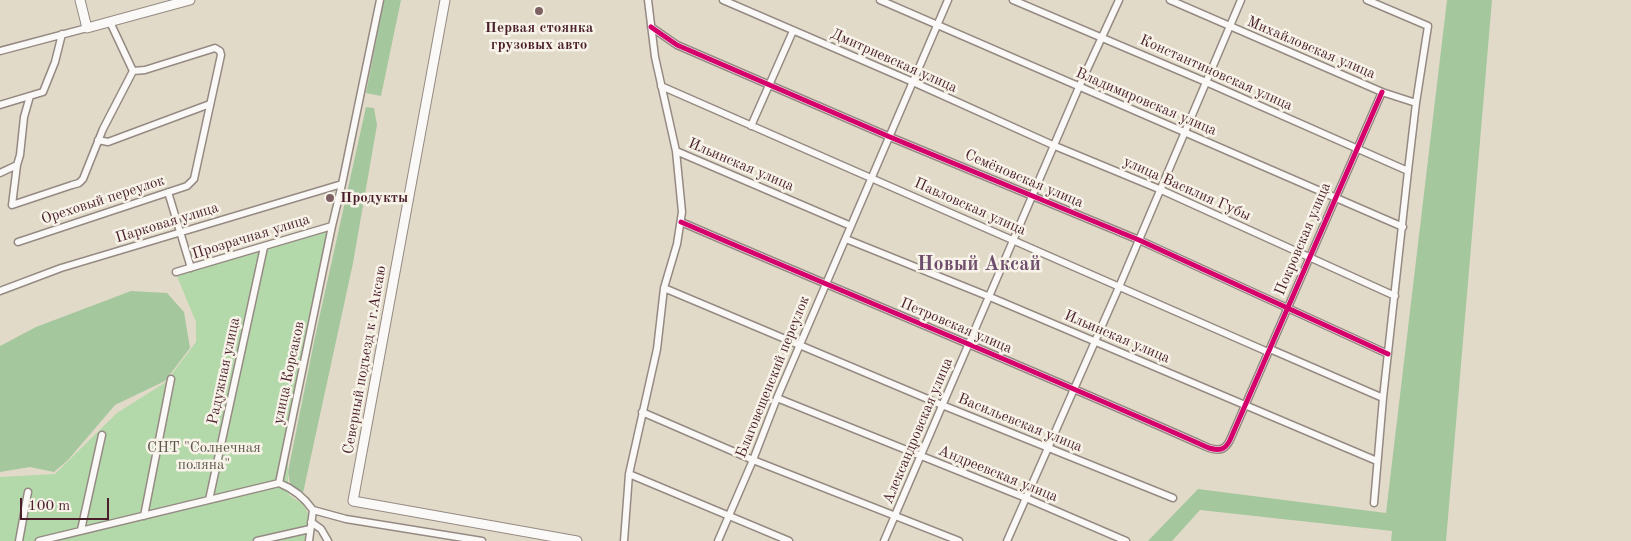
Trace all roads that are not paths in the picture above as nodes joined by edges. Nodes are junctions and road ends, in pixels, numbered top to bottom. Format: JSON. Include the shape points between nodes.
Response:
{"nodes":[{"id":1,"x":80,"y":0,"type":"edge"},
{"id":2,"x":190,"y":0,"type":"edge"},
{"id":3,"x":380,"y":0,"type":"edge"},
{"id":4,"x":445,"y":0,"type":"edge"},
{"id":5,"x":648,"y":0,"type":"edge"},
{"id":6,"x":723,"y":0,"type":"edge"},
{"id":7,"x":880,"y":0,"type":"edge"},
{"id":8,"x":948,"y":0,"type":"edge"},
{"id":9,"x":1013,"y":0,"type":"edge"},
{"id":10,"x":1119,"y":0,"type":"edge"},
{"id":11,"x":1170,"y":0,"type":"edge"},
{"id":12,"x":1241,"y":0,"type":"edge"},
{"id":13,"x":1367,"y":0,"type":"edge"},
{"id":14,"x":110,"y":22,"type":"junction"},
{"id":15,"x":938,"y":25,"type":"junction"},
{"id":16,"x":651,"y":27,"type":"junction"},
{"id":17,"x":1230,"y":27,"type":"junction"},
{"id":18,"x":87,"y":28,"type":"junction"},
{"id":19,"x":793,"y":31,"type":"junction"},
{"id":20,"x":62,"y":34,"type":"junction"},
{"id":21,"x":1102,"y":37,"type":"junction"},
{"id":22,"x":0,"y":51,"type":"edge"},
{"id":23,"x":133,"y":70,"type":"junction"},
{"id":24,"x":913,"y":82,"type":"junction"},
{"id":25,"x":1206,"y":82,"type":"junction"},
{"id":26,"x":769,"y":84,"type":"junction"},
{"id":27,"x":661,"y":86,"type":"junction"},
{"id":28,"x":1079,"y":86,"type":"junction"},
{"id":29,"x":1382,"y":92,"type":"junction"},
{"id":30,"x":30,"y":96,"type":"junction"},
{"id":31,"x":1416,"y":103,"type":"junction"},
{"id":32,"x":210,"y":104,"type":"junction"},
{"id":33,"x":0,"y":105,"type":"edge"},
{"id":34,"x":751,"y":126,"type":"junction"},
{"id":35,"x":1184,"y":132,"type":"junction"},
{"id":36,"x":890,"y":137,"type":"junction"},
{"id":37,"x":98,"y":140,"type":"junction"},
{"id":38,"x":1055,"y":146,"type":"junction"},
{"id":39,"x":1356,"y":149,"type":"junction"},
{"id":40,"x":676,"y":151,"type":"junction"},
{"id":41,"x":16,"y":165,"type":"junction"},
{"id":42,"x":1408,"y":171,"type":"junction"},
{"id":43,"x":0,"y":173,"type":"edge"},
{"id":44,"x":872,"y":178,"type":"junction"},
{"id":45,"x":342,"y":184,"type":"junction"},
{"id":46,"x":1159,"y":189,"type":"junction"},
{"id":47,"x":168,"y":192,"type":"junction"},
{"id":48,"x":1033,"y":196,"type":"junction"},
{"id":49,"x":1335,"y":197,"type":"junction"},
{"id":50,"x":680,"y":222,"type":"junction"},
{"id":51,"x":332,"y":226,"type":"junction"},
{"id":52,"x":851,"y":226,"type":"junction"},
{"id":53,"x":1403,"y":227,"type":"junction"},
{"id":54,"x":180,"y":231,"type":"junction"},
{"id":55,"x":846,"y":239,"type":"junction"},
{"id":56,"x":1014,"y":239,"type":"junction"},
{"id":57,"x":1139,"y":240,"type":"junction"},
{"id":58,"x":18,"y":242,"type":"dead end"},
{"id":59,"x":264,"y":247,"type":"junction"},
{"id":60,"x":1309,"y":258,"type":"junction"},
{"id":61,"x":190,"y":268,"type":"junction"},
{"id":62,"x":176,"y":272,"type":"dead end"},
{"id":63,"x":825,"y":284,"type":"junction"},
{"id":64,"x":1119,"y":287,"type":"junction"},
{"id":65,"x":664,"y":288,"type":"junction"},
{"id":66,"x":0,"y":291,"type":"edge"},
{"id":67,"x":1395,"y":296,"type":"junction"},
{"id":68,"x":990,"y":297,"type":"junction"},
{"id":69,"x":1288,"y":308,"type":"junction"},
{"id":70,"x":1094,"y":341,"type":"junction"},
{"id":71,"x":969,"y":345,"type":"junction"},
{"id":72,"x":800,"y":346,"type":"junction"},
{"id":73,"x":1269,"y":350,"type":"junction"},
{"id":74,"x":1388,"y":354,"type":"junction"},
{"id":75,"x":171,"y":379,"type":"dead end"},
{"id":76,"x":1074,"y":388,"type":"junction"},
{"id":77,"x":777,"y":398,"type":"junction"},
{"id":78,"x":1383,"y":398,"type":"junction"},
{"id":79,"x":1245,"y":404,"type":"junction"},
{"id":80,"x":942,"y":405,"type":"junction"},
{"id":81,"x":642,"y":412,"type":"junction"},
{"id":82,"x":102,"y":435,"type":"dead end"},
{"id":83,"x":1049,"y":448,"type":"junction"},
{"id":84,"x":1223,"y":449,"type":"joint"},
{"id":85,"x":920,"y":456,"type":"junction"},
{"id":86,"x":753,"y":460,"type":"junction"},
{"id":87,"x":1377,"y":461,"type":"junction"},
{"id":88,"x":629,"y":474,"type":"junction"},
{"id":89,"x":280,"y":483,"type":"junction"},
{"id":90,"x":28,"y":492,"type":"dead end"},
{"id":91,"x":1026,"y":498,"type":"junction"},
{"id":92,"x":1173,"y":498,"type":"dead end"},
{"id":93,"x":209,"y":500,"type":"junction"},
{"id":94,"x":1374,"y":503,"type":"dead end"},
{"id":95,"x":312,"y":510,"type":"junction"},
{"id":96,"x":895,"y":515,"type":"junction"},
{"id":97,"x":144,"y":516,"type":"junction"},
{"id":98,"x":728,"y":516,"type":"junction"},
{"id":99,"x":311,"y":525,"type":"junction"},
{"id":100,"x":81,"y":530,"type":"junction"},
{"id":101,"x":19,"y":541,"type":"edge"},
{"id":102,"x":39,"y":541,"type":"edge"},
{"id":103,"x":256,"y":541,"type":"edge"},
{"id":104,"x":308,"y":541,"type":"edge"},
{"id":105,"x":328,"y":541,"type":"edge"},
{"id":106,"x":482,"y":541,"type":"edge"},
{"id":107,"x":577,"y":541,"type":"edge"},
{"id":108,"x":624,"y":541,"type":"edge"},
{"id":109,"x":718,"y":541,"type":"edge"},
{"id":110,"x":790,"y":541,"type":"edge"},
{"id":111,"x":884,"y":541,"type":"edge"},
{"id":112,"x":958,"y":541,"type":"edge"},
{"id":113,"x":1007,"y":541,"type":"edge"},
{"id":114,"x":1126,"y":541,"type":"edge"}],
"edges":[{"from":1,"to":18,"type":"street"},
{"from":2,"to":14,"type":"street"},
{"from":3,"to":45,"type":"street","name":"улица Корсаков"},
{"from":4,"to":107,"type":"street","name":"Северный подъезд к г.Аксаю","via":[[353,502]]},
{"from":5,"to":16,"type":"street"},
{"from":6,"to":19,"type":"street","name":"Дмитриевская улица"},
{"from":7,"to":15,"type":"street","name":"Владимировская улица"},
{"from":8,"to":15,"type":"street","name":"Благовещенский переулок"},
{"from":9,"to":21,"type":"street","name":"Константиновская улица"},
{"from":10,"to":21,"type":"street","name":"Александровская улица"},
{"from":11,"to":17,"type":"street","name":"Михайловская улица"},
{"from":12,"to":17,"type":"street"},
{"from":13,"to":31,"type":"street","via":[[1428,26]]},
{"from":14,"to":18,"type":"street"},
{"from":14,"to":23,"type":"street"},
{"from":15,"to":24,"type":"street","name":"Благовещенский переулок"},
{"from":15,"to":28,"type":"street","name":"Владимировская улица"},
{"from":16,"to":26,"type":"street","name":"Семёновская улица","via":[[677,45]]},
{"from":16,"to":27,"type":"street"},
{"from":17,"to":25,"type":"street"},
{"from":17,"to":29,"type":"street","name":"Михайловская улица"},
{"from":18,"to":20,"type":"street"},
{"from":19,"to":24,"type":"street","name":"Дмитриевская улица"},
{"from":19,"to":26,"type":"street"},
{"from":20,"to":22,"type":"street"},
{"from":20,"to":30,"type":"street","via":[[43,92]]},
{"from":21,"to":25,"type":"street","name":"Константиновская улица"},
{"from":21,"to":28,"type":"street","name":"Александровская улица"},
{"from":23,"to":32,"type":"street","via":[[145,70],[215,48],[221,55]]},
{"from":23,"to":37,"type":"street"},
{"from":24,"to":36,"type":"street","name":"Благовещенский переулок"},
{"from":24,"to":38,"type":"street","name":"Дмитриевская улица"},
{"from":25,"to":35,"type":"street"},
{"from":25,"to":39,"type":"street","name":"Константиновская улица"},
{"from":26,"to":34,"type":"street"},
{"from":26,"to":36,"type":"street","name":"Семёновская улица"},
{"from":27,"to":34,"type":"street","name":"Павловская улица"},
{"from":27,"to":40,"type":"street"},
{"from":28,"to":35,"type":"street","name":"Владимировская улица"},
{"from":28,"to":38,"type":"street","name":"Александровская улица"},
{"from":29,"to":31,"type":"street","name":"Михайловская улица"},
{"from":29,"to":39,"type":"street","name":"Покровская улица"},
{"from":30,"to":33,"type":"street"},
{"from":30,"to":41,"type":"street"},
{"from":31,"to":42,"type":"street"},
{"from":32,"to":37,"type":"street","via":[[108,142]]},
{"from":32,"to":47,"type":"street","name":"Ореховый переулок","via":[[194,179],[187,186]]},
{"from":34,"to":44,"type":"street","name":"Павловская улица"},
{"from":35,"to":46,"type":"street"},
{"from":35,"to":49,"type":"street","name":"Владимировская улица"},
{"from":36,"to":44,"type":"street","name":"Благовещенский переулок"},
{"from":36,"to":48,"type":"street","name":"Семёновская улица"},
{"from":37,"to":41,"type":"street","via":[[83,179],[78,183],[12,205]]},
{"from":38,"to":46,"type":"street","name":"улица Василия Губы"},
{"from":38,"to":48,"type":"street","name":"Александровская улица"},
{"from":39,"to":42,"type":"street","name":"Константиновская улица"},
{"from":39,"to":49,"type":"street","name":"Покровская улица"},
{"from":40,"to":50,"type":"street","via":[[682,202]]},
{"from":40,"to":52,"type":"street","name":"Ильинская улица"},
{"from":41,"to":43,"type":"street"},
{"from":42,"to":53,"type":"street"},
{"from":44,"to":52,"type":"street","name":"Благовещенский переулок"},
{"from":44,"to":56,"type":"street","name":"Павловская улица"},
{"from":45,"to":51,"type":"street","name":"улица Корсаков"},
{"from":45,"to":54,"type":"street","name":"Парковая улица"},
{"from":46,"to":57,"type":"street"},
{"from":46,"to":60,"type":"street","name":"улица Василия Губы"},
{"from":47,"to":54,"type":"street"},
{"from":47,"to":58,"type":"street","name":"Ореховый переулок"},
{"from":48,"to":56,"type":"street","name":"Александровская улица"},
{"from":48,"to":57,"type":"street","name":"Семёновская улица"},
{"from":49,"to":53,"type":"street","name":"Владимировская улица"},
{"from":49,"to":60,"type":"street","name":"Покровская улица"},
{"from":50,"to":63,"type":"street","name":"Петровская улица"},
{"from":50,"to":65,"type":"street","via":[[678,244]]},
{"from":51,"to":59,"type":"street","name":"Прозрачная улица"},
{"from":51,"to":89,"type":"street","name":"улица Корсаков"},
{"from":52,"to":55,"type":"street","name":"Благовещенский переулок"},
{"from":53,"to":67,"type":"street"},
{"from":54,"to":61,"type":"street"},
{"from":54,"to":66,"type":"street","name":"Парковая улица","via":[[61,268]]},
{"from":55,"to":63,"type":"street","name":"Благовещенский переулок"},
{"from":55,"to":68,"type":"street","name":"Ильинская улица"},
{"from":56,"to":64,"type":"street","name":"Павловская улица"},
{"from":56,"to":68,"type":"street","name":"Александровская улица"},
{"from":57,"to":64,"type":"street"},
{"from":57,"to":69,"type":"street","name":"Семёновская улица"},
{"from":59,"to":61,"type":"street","name":"Прозрачная улица"},
{"from":59,"to":93,"type":"street","name":"Радужная улица"},
{"from":60,"to":67,"type":"street"},
{"from":60,"to":69,"type":"street","name":"Покровская улица"},
{"from":61,"to":62,"type":"street","name":"Прозрачная улица"},
{"from":63,"to":71,"type":"street","name":"Петровская улица"},
{"from":63,"to":72,"type":"street","name":"Благовещенский переулок"},
{"from":64,"to":70,"type":"street"},
{"from":64,"to":73,"type":"street","name":"Павловская улица"},
{"from":65,"to":72,"type":"street","name":"Васильевская улица"},
{"from":65,"to":81,"type":"street","via":[[657,349]]},
{"from":67,"to":74,"type":"street"},
{"from":68,"to":70,"type":"street","name":"Ильинская улица"},
{"from":68,"to":71,"type":"street","name":"Александровская улица"},
{"from":69,"to":73,"type":"street","name":"Покровская улица"},
{"from":69,"to":74,"type":"street","name":"Семёновская улица"},
{"from":70,"to":76,"type":"street"},
{"from":70,"to":79,"type":"street","name":"Ильинская улица"},
{"from":71,"to":76,"type":"street","name":"Петровская улица"},
{"from":71,"to":80,"type":"street","name":"Александровская улица"},
{"from":72,"to":77,"type":"street","name":"Благовещенский переулок"},
{"from":72,"to":80,"type":"street","name":"Васильевская улица"},
{"from":73,"to":78,"type":"street","name":"Павловская улица"},
{"from":73,"to":79,"type":"street","name":"Покровская улица"},
{"from":74,"to":78,"type":"street"},
{"from":75,"to":97,"type":"street"},
{"from":76,"to":83,"type":"street"},
{"from":76,"to":84,"type":"street","name":"Петровская улица","via":[[1209,448]]},
{"from":77,"to":85,"type":"street","name":"Андреевская улица"},
{"from":77,"to":86,"type":"street","name":"Благовещенский переулок"},
{"from":78,"to":87,"type":"street"},
{"from":79,"to":84,"type":"street","name":"Покровская улица"},
{"from":79,"to":87,"type":"street","name":"Ильинская улица"},
{"from":80,"to":83,"type":"street","name":"Васильевская улица"},
{"from":80,"to":85,"type":"street","name":"Александровская улица"},
{"from":81,"to":86,"type":"street"},
{"from":81,"to":88,"type":"street"},
{"from":82,"to":100,"type":"street"},
{"from":83,"to":91,"type":"street"},
{"from":83,"to":92,"type":"street","name":"Васильевская улица"},
{"from":85,"to":91,"type":"street","name":"Андреевская улица"},
{"from":85,"to":96,"type":"street","name":"Александровская улица"},
{"from":86,"to":96,"type":"street"},
{"from":86,"to":98,"type":"street","name":"Благовещенский переулок"},
{"from":87,"to":94,"type":"street"},
{"from":88,"to":98,"type":"street"},
{"from":88,"to":108,"type":"street"},
{"from":89,"to":93,"type":"street"},
{"from":89,"to":95,"type":"street","via":[[306,500]]},
{"from":90,"to":101,"type":"street"},
{"from":91,"to":113,"type":"street"},
{"from":91,"to":114,"type":"street","name":"Андреевская улица"},
{"from":93,"to":97,"type":"street"},
{"from":95,"to":99,"type":"street"},
{"from":95,"to":106,"type":"street","via":[[346,519]]},
{"from":96,"to":111,"type":"street","name":"Александровская улица"},
{"from":96,"to":112,"type":"street"},
{"from":97,"to":100,"type":"street"},
{"from":98,"to":109,"type":"street","name":"Благовещенский переулок"},
{"from":98,"to":110,"type":"street"},
{"from":99,"to":103,"type":"street"},
{"from":99,"to":104,"type":"street"},
{"from":99,"to":105,"type":"street","via":[[320,529]]},
{"from":100,"to":102,"type":"street"}]}
